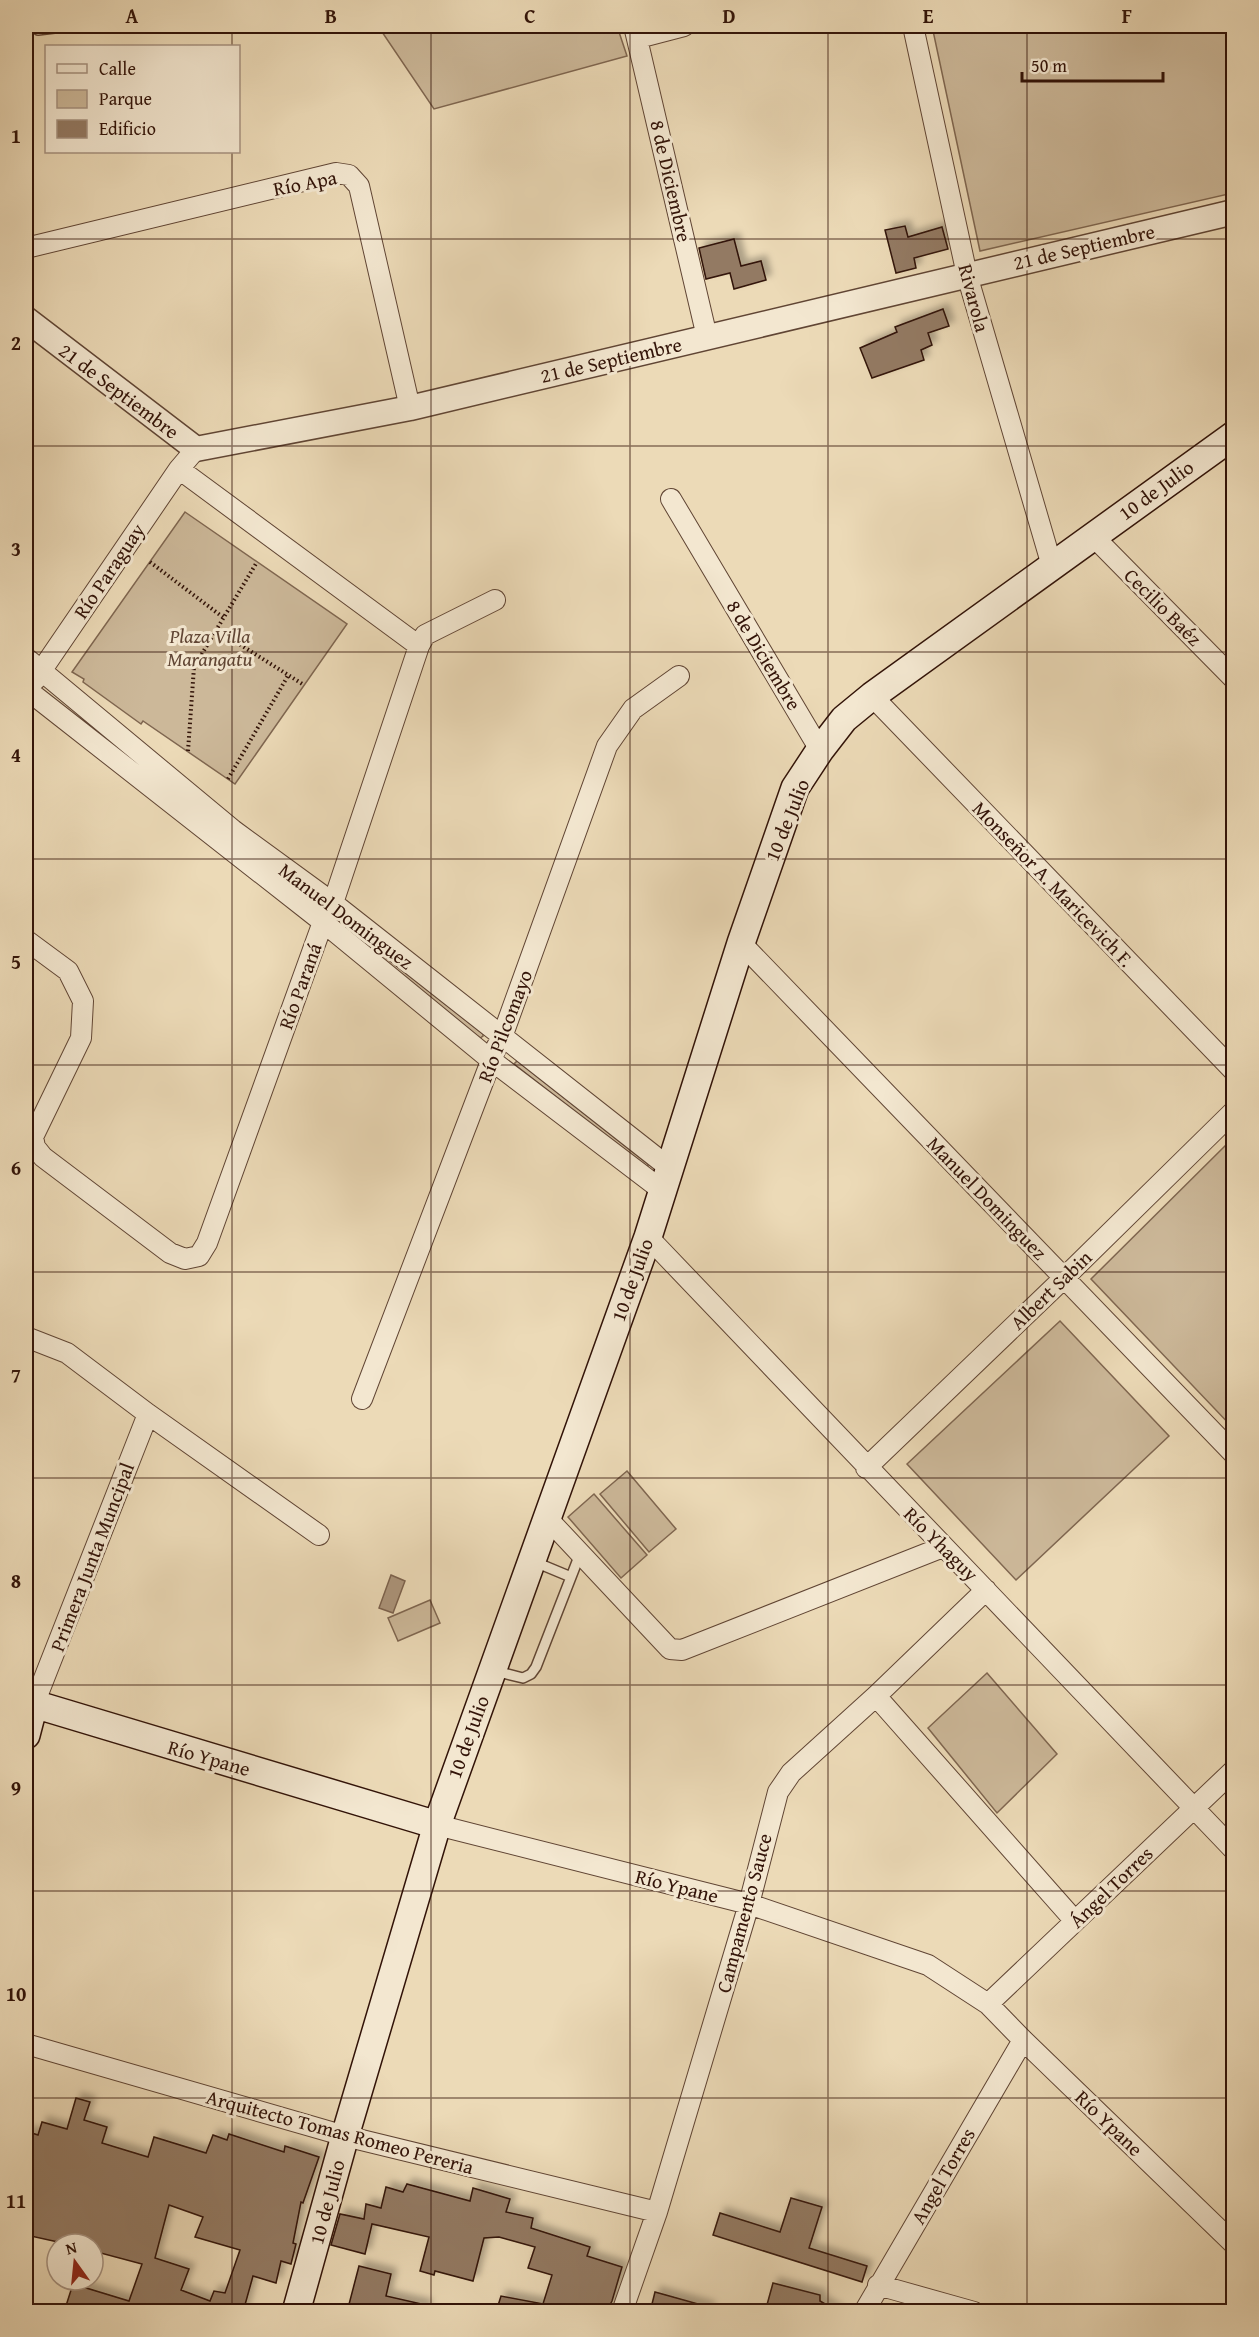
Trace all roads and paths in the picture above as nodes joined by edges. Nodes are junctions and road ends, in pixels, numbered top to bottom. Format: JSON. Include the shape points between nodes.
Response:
{"nodes":[{"id":1,"x":71,"y":26,"type":"edge"},
{"id":2,"x":684,"y":26,"type":"edge"},
{"id":3,"x":913,"y":26,"type":"edge"},
{"id":4,"x":38,"y":30,"type":"dead end"},
{"id":5,"x":636,"y":32,"type":"edge"},
{"id":6,"x":1233,"y":212,"type":"edge"},
{"id":7,"x":26,"y":248,"type":"edge"},
{"id":8,"x":967,"y":274,"type":"junction"},
{"id":9,"x":26,"y":319,"type":"edge"},
{"id":10,"x":707,"y":337,"type":"junction"},
{"id":11,"x":410,"y":408,"type":"junction"},
{"id":12,"x":1233,"y":435,"type":"edge"},
{"id":13,"x":196,"y":449,"type":"junction"},
{"id":14,"x":178,"y":469,"type":"junction"},
{"id":15,"x":671,"y":499,"type":"dead end"},
{"id":16,"x":1093,"y":536,"type":"junction"},
{"id":17,"x":150,"y":562,"type":"dead end"},
{"id":18,"x":257,"y":562,"type":"dead end"},
{"id":19,"x":1052,"y":566,"type":"junction"},
{"id":20,"x":495,"y":600,"type":"dead end"},
{"id":21,"x":224,"y":618,"type":"junction"},
{"id":22,"x":217,"y":630,"type":"junction"},
{"id":23,"x":419,"y":646,"type":"junction"},
{"id":24,"x":26,"y":658,"type":"edge"},
{"id":25,"x":42,"y":671,"type":"junction"},
{"id":26,"x":289,"y":674,"type":"junction"},
{"id":27,"x":679,"y":676,"type":"dead end"},
{"id":28,"x":1233,"y":679,"type":"edge"},
{"id":29,"x":304,"y":686,"type":"dead end"},
{"id":30,"x":26,"y":692,"type":"edge"},
{"id":31,"x":872,"y":696,"type":"junction"},
{"id":32,"x":820,"y":750,"type":"junction"},
{"id":33,"x":188,"y":751,"type":"dead end"},
{"id":34,"x":228,"y":779,"type":"dead end"},
{"id":35,"x":333,"y":903,"type":"junction"},
{"id":36,"x":323,"y":922,"type":"junction"},
{"id":37,"x":26,"y":940,"type":"edge"},
{"id":38,"x":741,"y":943,"type":"junction"},
{"id":39,"x":502,"y":1037,"type":"junction"},
{"id":40,"x":491,"y":1060,"type":"junction"},
{"id":41,"x":1233,"y":1071,"type":"edge"},
{"id":42,"x":1233,"y":1111,"type":"edge"},
{"id":43,"x":667,"y":1180,"type":"junction"},
{"id":44,"x":648,"y":1237,"type":"junction"},
{"id":45,"x":1064,"y":1278,"type":"junction"},
{"id":46,"x":26,"y":1337,"type":"edge"},
{"id":47,"x":362,"y":1398,"type":"dead end"},
{"id":48,"x":148,"y":1414,"type":"junction"},
{"id":49,"x":1233,"y":1454,"type":"edge"},
{"id":50,"x":866,"y":1467,"type":"junction"},
{"id":51,"x":547,"y":1518,"type":"junction"},
{"id":52,"x":320,"y":1535,"type":"dead end"},
{"id":53,"x":943,"y":1547,"type":"junction"},
{"id":54,"x":580,"y":1554,"type":"junction"},
{"id":55,"x":532,"y":1562,"type":"junction"},
{"id":56,"x":571,"y":1577,"type":"junction"},
{"id":57,"x":986,"y":1590,"type":"junction"},
{"id":58,"x":492,"y":1670,"type":"junction"},
{"id":59,"x":876,"y":1696,"type":"junction"},
{"id":60,"x":30,"y":1703,"type":"edge"},
{"id":61,"x":26,"y":1735,"type":"edge"},
{"id":62,"x":1233,"y":1770,"type":"edge"},
{"id":63,"x":1193,"y":1808,"type":"junction"},
{"id":64,"x":437,"y":1825,"type":"junction"},
{"id":65,"x":1233,"y":1850,"type":"edge"},
{"id":66,"x":749,"y":1904,"type":"junction"},
{"id":67,"x":1075,"y":1921,"type":"junction"},
{"id":68,"x":988,"y":2004,"type":"junction"},
{"id":69,"x":1023,"y":2040,"type":"junction"},
{"id":70,"x":26,"y":2044,"type":"edge"},
{"id":71,"x":345,"y":2136,"type":"junction"},
{"id":72,"x":657,"y":2212,"type":"junction"},
{"id":73,"x":1233,"y":2244,"type":"edge"},
{"id":74,"x":878,"y":2285,"type":"junction"},
{"id":75,"x":296,"y":2312,"type":"edge"},
{"id":76,"x":622,"y":2312,"type":"edge"},
{"id":77,"x":864,"y":2312,"type":"edge"},
{"id":78,"x":974,"y":2312,"type":"edge"}],
"edges":[{"from":1,"to":4,"type":"lane"},
{"from":2,"to":5,"type":"street"},
{"from":3,"to":8,"type":"street","name":"Rivarola"},
{"from":5,"to":10,"type":"street","name":"8 de Diciembre"},
{"from":6,"to":8,"type":"street","name":"21 de Septiembre"},
{"from":7,"to":11,"type":"street","name":"Río Apa","via":[[336,173],[349,175],[359,186]]},
{"from":8,"to":10,"type":"street","name":"21 de Septiembre"},
{"from":8,"to":19,"type":"street","name":"Rivarola"},
{"from":9,"to":13,"type":"street","name":"21 de Septiembre"},
{"from":10,"to":11,"type":"street","name":"21 de Septiembre"},
{"from":11,"to":13,"type":"street","name":"21 de Septiembre"},
{"from":12,"to":16,"type":"main road","name":"10 de Julio"},
{"from":13,"to":14,"type":"street","name":"Río Paraguay"},
{"from":14,"to":23,"type":"street","name":"21 de Septiembre"},
{"from":14,"to":25,"type":"street","name":"Río Paraguay"},
{"from":15,"to":32,"type":"street","name":"8 de Diciembre"},
{"from":16,"to":19,"type":"main road","name":"10 de Julio"},
{"from":16,"to":28,"type":"street","name":"Cecilio Baéz"},
{"from":17,"to":21,"type":"path"},
{"from":18,"to":21,"type":"path"},
{"from":19,"to":31,"type":"main road","name":"10 de Julio"},
{"from":20,"to":23,"type":"street","via":[[425,635]]},
{"from":21,"to":22,"type":"path"},
{"from":22,"to":26,"type":"path"},
{"from":22,"to":33,"type":"path","via":[[194,667]]},
{"from":23,"to":35,"type":"street","name":"Río Paraná"},
{"from":24,"to":25,"type":"street","name":"Manuel Dominguez"},
{"from":25,"to":30,"type":"street","name":"Río Paraguay"},
{"from":25,"to":35,"type":"street","name":"Manuel Dominguez","via":[[233,830]]},
{"from":26,"to":29,"type":"path"},
{"from":26,"to":34,"type":"path"},
{"from":27,"to":39,"type":"street","name":"Río Pilcomayo","via":[[633,709],[607,746]]},
{"from":30,"to":36,"type":"street","name":"Manuel Dominguez"},
{"from":31,"to":32,"type":"main road","name":"10 de Julio","via":[[844,719]]},
{"from":31,"to":41,"type":"street","name":"Monseñor A. Maricevich F."},
{"from":32,"to":38,"type":"main road","name":"10 de Julio","via":[[795,788]]},
{"from":35,"to":36,"type":"street","name":"Río Paraná"},
{"from":35,"to":39,"type":"street","name":"Manuel Dominguez"},
{"from":36,"to":37,"type":"street","name":"Río Paraná","via":[[207,1244],[199,1256],[185,1259],[170,1252],[34,1147],[33,1137],[81,1038],[82,1001],[68,971]]},
{"from":36,"to":40,"type":"street","name":"Manuel Dominguez"},
{"from":38,"to":43,"type":"main road","name":"10 de Julio"},
{"from":38,"to":45,"type":"street","name":"Manuel Dominguez"},
{"from":39,"to":40,"type":"street","name":"Río Pilcomayo"},
{"from":39,"to":43,"type":"street","name":"Manuel Dominguez"},
{"from":40,"to":43,"type":"street","name":"Manuel Dominguez"},
{"from":40,"to":47,"type":"street","name":"Río Pilcomayo"},
{"from":42,"to":45,"type":"street","name":"Albert Sabin"},
{"from":43,"to":44,"type":"main road","name":"10 de Julio"},
{"from":44,"to":50,"type":"street","name":"Río Yhaguy"},
{"from":44,"to":51,"type":"main road","name":"10 de Julio"},
{"from":45,"to":49,"type":"street","name":"Manuel Dominguez"},
{"from":45,"to":50,"type":"street","name":"Albert Sabin"},
{"from":46,"to":48,"type":"street","via":[[68,1353]]},
{"from":48,"to":52,"type":"street"},
{"from":48,"to":60,"type":"street","name":"Primera Junta Muncipal"},
{"from":50,"to":53,"type":"street","name":"Río Yhaguy"},
{"from":51,"to":54,"type":"street"},
{"from":51,"to":55,"type":"main road","name":"10 de Julio"},
{"from":53,"to":54,"type":"street","via":[[682,1650],[670,1649]]},
{"from":53,"to":57,"type":"street","name":"Río Yhaguy"},
{"from":54,"to":56,"type":"lane"},
{"from":55,"to":56,"type":"lane"},
{"from":55,"to":58,"type":"main road","name":"10 de Julio"},
{"from":56,"to":58,"type":"lane","via":[[531,1674],[523,1678]]},
{"from":57,"to":59,"type":"street","name":"Campamento Sauce"},
{"from":57,"to":63,"type":"street","name":"Río Yhaguy"},
{"from":58,"to":64,"type":"main road","name":"10 de Julio"},
{"from":59,"to":66,"type":"street","name":"Campamento Sauce","via":[[791,1773],[778,1792]]},
{"from":59,"to":67,"type":"street"},
{"from":60,"to":61,"type":"main road","name":"Primera Junta Muncipal"},
{"from":60,"to":64,"type":"main road","name":"Río Ypane"},
{"from":62,"to":63,"type":"street","name":"Ángel Torres"},
{"from":63,"to":65,"type":"street","name":"Río Yhaguy"},
{"from":63,"to":67,"type":"street","name":"Ángel Torres"},
{"from":64,"to":66,"type":"street","name":"Río Ypane"},
{"from":64,"to":71,"type":"main road","name":"10 de Julio"},
{"from":66,"to":68,"type":"street","name":"Río Ypane","via":[[928,1965]]},
{"from":66,"to":72,"type":"street","name":"Campamento Sauce"},
{"from":67,"to":68,"type":"street","name":"Ángel Torres"},
{"from":68,"to":69,"type":"street","name":"Río Ypane"},
{"from":69,"to":73,"type":"street","name":"Río Ypane"},
{"from":69,"to":74,"type":"street","name":"Angel Torres"},
{"from":70,"to":71,"type":"street","name":"Arquitecto Tomas Romeo Pereria"},
{"from":71,"to":72,"type":"street","name":"Arquitecto Tomas Romeo Pereria"},
{"from":71,"to":75,"type":"main road","name":"10 de Julio"},
{"from":72,"to":76,"type":"street","name":"Campamento Sauce"},
{"from":74,"to":77,"type":"street","name":"Angel Torres"},
{"from":74,"to":78,"type":"street"}]}
